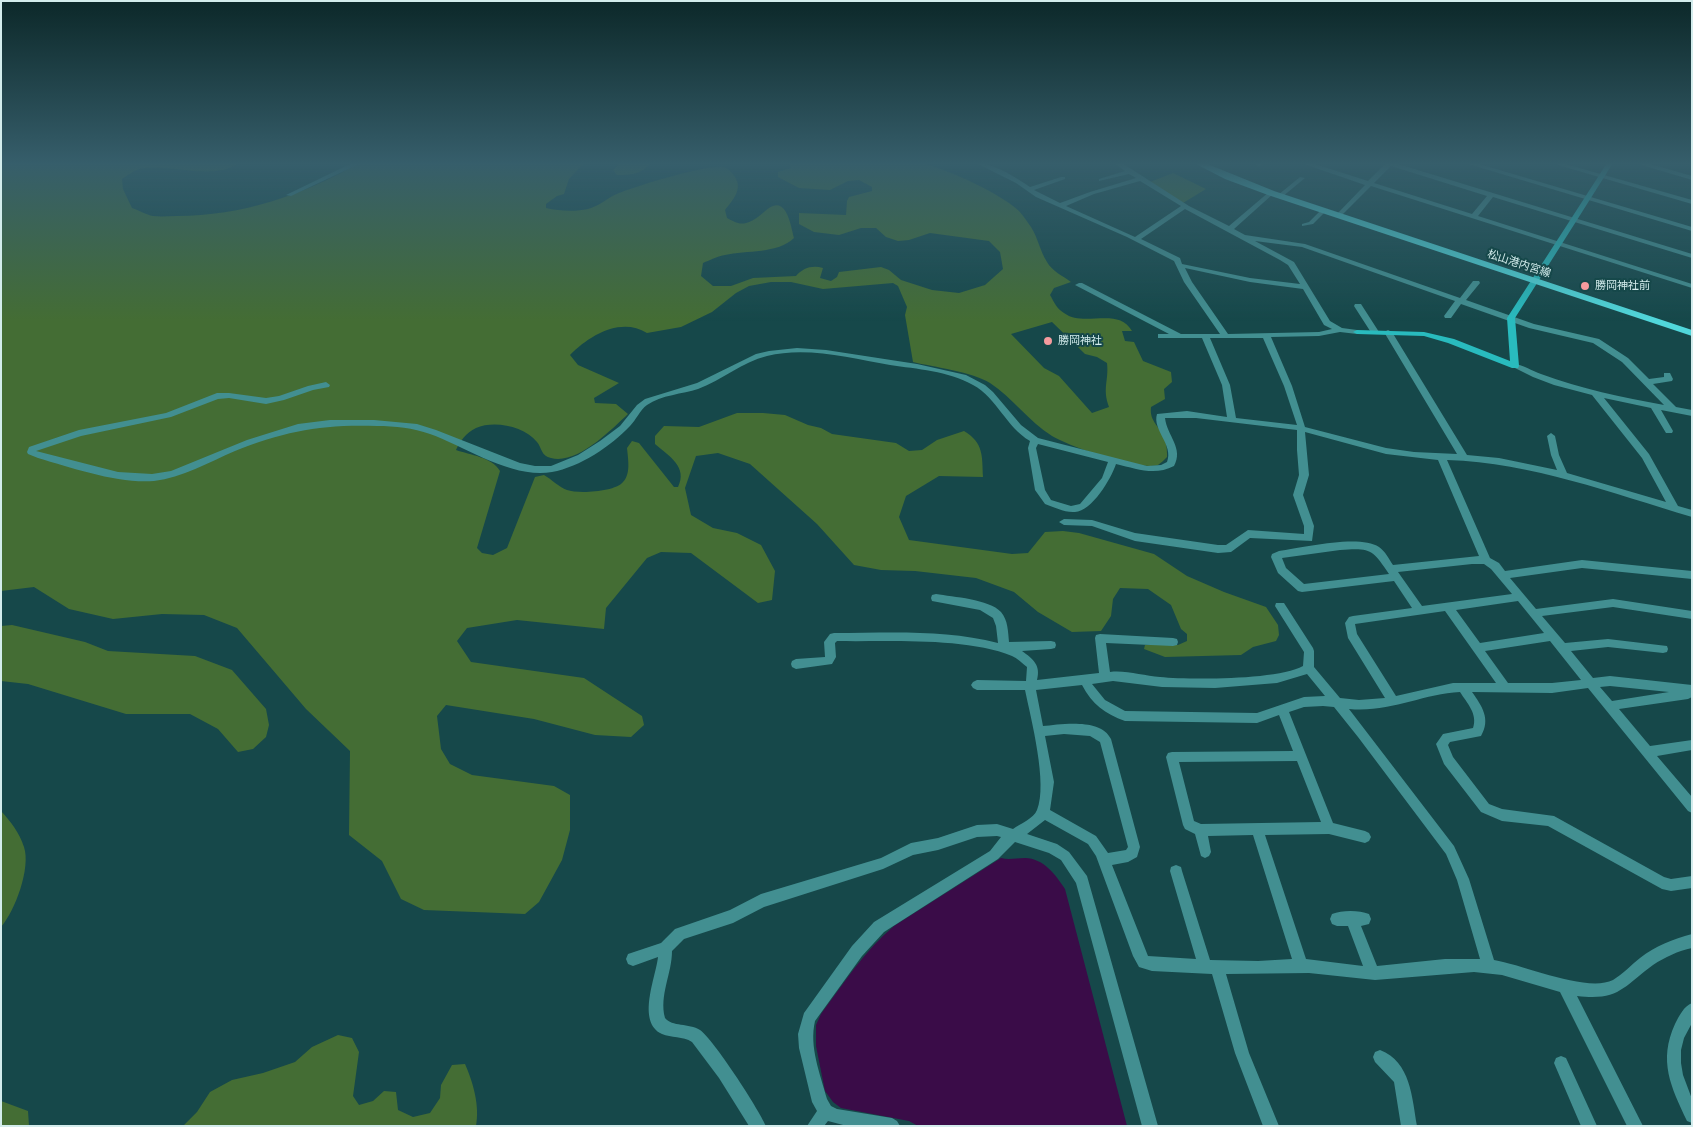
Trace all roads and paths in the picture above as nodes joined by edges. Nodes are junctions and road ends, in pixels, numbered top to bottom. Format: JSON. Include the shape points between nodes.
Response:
{"nodes":[{"id":1,"x":1081,"y":216,"type":"edge"},
{"id":2,"x":1171,"y":216,"type":"edge"},
{"id":3,"x":1204,"y":216,"type":"edge"},
{"id":4,"x":1245,"y":216,"type":"edge"},
{"id":5,"x":1318,"y":216,"type":"edge"},
{"id":6,"x":1342,"y":216,"type":"edge"},
{"id":7,"x":1469,"y":216,"type":"edge"},
{"id":8,"x":1559,"y":216,"type":"edge"},
{"id":9,"x":1577,"y":216,"type":"edge"},
{"id":10,"x":1645,"y":216,"type":"edge"},
{"id":11,"x":1473,"y":217,"type":"joint"},
{"id":12,"x":1574,"y":220,"type":"junction"},
{"id":13,"x":1304,"y":225,"type":"dead end"},
{"id":14,"x":1230,"y":229,"type":"junction"},
{"id":15,"x":1692,"y":229,"type":"edge"},
{"id":16,"x":1245,"y":237,"type":"junction"},
{"id":17,"x":1135,"y":240,"type":"junction"},
{"id":18,"x":1558,"y":244,"type":"junction"},
{"id":19,"x":1692,"y":256,"type":"edge"},
{"id":20,"x":1342,"y":259,"type":"junction"},
{"id":21,"x":1179,"y":265,"type":"junction"},
{"id":22,"x":1335,"y":265,"type":"dead end"},
{"id":23,"x":1534,"y":281,"type":"junction"},
{"id":24,"x":1476,"y":282,"type":"dead end"},
{"id":25,"x":1079,"y":285,"type":"dead end"},
{"id":26,"x":1692,"y":286,"type":"edge"},
{"id":27,"x":1304,"y":287,"type":"junction"},
{"id":28,"x":1461,"y":301,"type":"junction"},
{"id":29,"x":1358,"y":306,"type":"dead end"},
{"id":30,"x":1448,"y":316,"type":"dead end"},
{"id":31,"x":1511,"y":318,"type":"junction"},
{"id":32,"x":1340,"y":330,"type":"junction"},
{"id":33,"x":1375,"y":332,"type":"junction"},
{"id":34,"x":1388,"y":332,"type":"junction"},
{"id":35,"x":1692,"y":333,"type":"edge"},
{"id":36,"x":1266,"y":334,"type":"junction"},
{"id":37,"x":1161,"y":336,"type":"dead end"},
{"id":38,"x":1180,"y":336,"type":"junction"},
{"id":39,"x":1205,"y":336,"type":"junction"},
{"id":40,"x":1226,"y":336,"type":"junction"},
{"id":41,"x":1515,"y":366,"type":"junction"},
{"id":42,"x":1667,"y":375,"type":"dead end"},
{"id":43,"x":1647,"y":382,"type":"junction"},
{"id":44,"x":326,"y":386,"type":"dead end"},
{"id":45,"x":1595,"y":393,"type":"junction"},
{"id":46,"x":1654,"y":406,"type":"junction"},
{"id":47,"x":1674,"y":410,"type":"junction"},
{"id":48,"x":1692,"y":413,"type":"edge"},
{"id":49,"x":1232,"y":420,"type":"junction"},
{"id":50,"x":1300,"y":428,"type":"junction"},
{"id":51,"x":1669,"y":431,"type":"dead end"},
{"id":52,"x":1551,"y":436,"type":"dead end"},
{"id":53,"x":1035,"y":440,"type":"junction"},
{"id":54,"x":1441,"y":456,"type":"junction"},
{"id":55,"x":1463,"y":456,"type":"junction"},
{"id":56,"x":1113,"y":462,"type":"junction"},
{"id":57,"x":1563,"y":474,"type":"junction"},
{"id":58,"x":1060,"y":506,"type":"junction"},
{"id":59,"x":1674,"y":508,"type":"junction"},
{"id":60,"x":1692,"y":514,"type":"edge"},
{"id":61,"x":1486,"y":560,"type":"junction"},
{"id":62,"x":1393,"y":573,"type":"junction"},
{"id":63,"x":1502,"y":575,"type":"junction"},
{"id":64,"x":1692,"y":575,"type":"edge"},
{"id":65,"x":1520,"y":597,"type":"junction"},
{"id":66,"x":936,"y":598,"type":"dead end"},
{"id":67,"x":1280,"y":606,"type":"dead end"},
{"id":68,"x":1447,"y":606,"type":"junction"},
{"id":69,"x":1419,"y":610,"type":"junction"},
{"id":70,"x":1534,"y":613,"type":"junction"},
{"id":71,"x":1692,"y":615,"type":"edge"},
{"id":72,"x":1552,"y":636,"type":"junction"},
{"id":73,"x":1174,"y":642,"type":"dead end"},
{"id":74,"x":1051,"y":645,"type":"dead end"},
{"id":75,"x":1004,"y":647,"type":"junction"},
{"id":76,"x":1477,"y":648,"type":"junction"},
{"id":77,"x":1563,"y":648,"type":"junction"},
{"id":78,"x":1663,"y":650,"type":"dead end"},
{"id":79,"x":796,"y":664,"type":"dead end"},
{"id":80,"x":1308,"y":668,"type":"junction"},
{"id":81,"x":1105,"y":677,"type":"junction"},
{"id":82,"x":1085,"y":681,"type":"junction"},
{"id":83,"x":1592,"y":683,"type":"junction"},
{"id":84,"x":977,"y":685,"type":"dead end"},
{"id":85,"x":1030,"y":686,"type":"junction"},
{"id":86,"x":1462,"y":687,"type":"junction"},
{"id":87,"x":1505,"y":687,"type":"junction"},
{"id":88,"x":1692,"y":692,"type":"edge"},
{"id":89,"x":1393,"y":702,"type":"junction"},
{"id":90,"x":1337,"y":704,"type":"junction"},
{"id":91,"x":1610,"y":706,"type":"junction"},
{"id":92,"x":1283,"y":710,"type":"junction"},
{"id":93,"x":1039,"y":732,"type":"junction"},
{"id":94,"x":1692,"y":745,"type":"edge"},
{"id":95,"x":1647,"y":752,"type":"junction"},
{"id":96,"x":1301,"y":756,"type":"junction"},
{"id":97,"x":1691,"y":805,"type":"edge"},
{"id":98,"x":1043,"y":813,"type":"junction"},
{"id":99,"x":1329,"y":828,"type":"junction"},
{"id":100,"x":1258,"y":829,"type":"junction"},
{"id":101,"x":1200,"y":830,"type":"junction"},
{"id":102,"x":1014,"y":835,"type":"junction"},
{"id":103,"x":1365,"y":837,"type":"dead end"},
{"id":104,"x":1205,"y":852,"type":"dead end"},
{"id":105,"x":1105,"y":860,"type":"junction"},
{"id":106,"x":1176,"y":872,"type":"dead end"},
{"id":107,"x":1692,"y":882,"type":"edge"},
{"id":108,"x":1337,"y":919,"type":"dead end"},
{"id":109,"x":1692,"y":941,"type":"edge"},
{"id":110,"x":664,"y":948,"type":"junction"},
{"id":111,"x":633,"y":959,"type":"dead end"},
{"id":112,"x":1211,"y":966,"type":"junction"},
{"id":113,"x":1302,"y":966,"type":"junction"},
{"id":114,"x":1489,"y":966,"type":"junction"},
{"id":115,"x":1373,"y":972,"type":"junction"},
{"id":116,"x":1564,"y":985,"type":"junction"},
{"id":117,"x":1692,"y":1010,"type":"edge"},
{"id":118,"x":1380,"y":1057,"type":"dead end"},
{"id":119,"x":1561,"y":1063,"type":"dead end"},
{"id":120,"x":826,"y":1111,"type":"junction"},
{"id":121,"x":1692,"y":1116,"type":"edge"},
{"id":122,"x":758,"y":1126,"type":"edge"},
{"id":123,"x":815,"y":1126,"type":"edge"},
{"id":124,"x":892,"y":1126,"type":"edge"},
{"id":125,"x":1150,"y":1126,"type":"edge"},
{"id":126,"x":1271,"y":1126,"type":"edge"},
{"id":127,"x":1409,"y":1126,"type":"edge"},
{"id":128,"x":1589,"y":1126,"type":"edge"},
{"id":129,"x":1635,"y":1126,"type":"edge"}],
"edges":[{"from":1,"to":17,"type":"street"},
{"from":2,"to":17,"type":"street"},
{"from":3,"to":14,"type":"street"},
{"from":4,"to":14,"type":"street"},
{"from":5,"to":13,"type":"street"},
{"from":6,"to":23,"type":"main road","name":"松山港内宮線"},
{"from":7,"to":11,"type":"street"},
{"from":8,"to":12,"type":"street"},
{"from":9,"to":12,"type":"street"},
{"from":10,"to":15,"type":"street"},
{"from":11,"to":18,"type":"street"},
{"from":12,"to":18,"type":"street"},
{"from":12,"to":19,"type":"street"},
{"from":14,"to":16,"type":"street"},
{"from":16,"to":20,"type":"street","via":[[1303,246]]},
{"from":16,"to":27,"type":"street","via":[[1287,261]]},
{"from":17,"to":21,"type":"street","via":[[1177,260]]},
{"from":18,"to":23,"type":"street"},
{"from":18,"to":26,"type":"street"},
{"from":20,"to":22,"type":"street"},
{"from":20,"to":28,"type":"street"},
{"from":21,"to":27,"type":"street"},
{"from":21,"to":40,"type":"street"},
{"from":23,"to":31,"type":"street"},
{"from":23,"to":35,"type":"main road","name":"松山港内宮線"},
{"from":24,"to":28,"type":"street"},
{"from":25,"to":38,"type":"street"},
{"from":27,"to":32,"type":"street","via":[[1327,323]]},
{"from":28,"to":30,"type":"street"},
{"from":28,"to":31,"type":"street"},
{"from":29,"to":33,"type":"street"},
{"from":31,"to":41,"type":"street"},
{"from":31,"to":43,"type":"street","via":[[1542,330],[1596,341],[1625,360]]},
{"from":32,"to":33,"type":"street"},
{"from":32,"to":36,"type":"street"},
{"from":33,"to":34,"type":"street"},
{"from":34,"to":41,"type":"street","via":[[1437,337]]},
{"from":34,"to":55,"type":"street"},
{"from":36,"to":40,"type":"street"},
{"from":36,"to":50,"type":"street","via":[[1288,386]]},
{"from":37,"to":38,"type":"street"},
{"from":38,"to":39,"type":"street"},
{"from":39,"to":40,"type":"street"},
{"from":39,"to":49,"type":"street","via":[[1226,385]]},
{"from":41,"to":45,"type":"street"},
{"from":42,"to":43,"type":"street","via":[[1669,379],[1665,381]]},
{"from":43,"to":47,"type":"street"},
{"from":44,"to":53,"type":"street","via":[[311,387],[267,401],[225,394],[168,415],[79,433],[36,447],[31,452],[112,475],[154,477],[177,472],[276,433],[341,423],[415,427],[516,466],[552,469],[566,464],[614,434],[647,401],[701,384],[743,361],[769,353],[798,350],[912,366],[974,381],[983,386],[1021,432]]},
{"from":45,"to":46,"type":"street"},
{"from":45,"to":59,"type":"street","via":[[1646,456]]},
{"from":46,"to":47,"type":"street"},
{"from":46,"to":51,"type":"street"},
{"from":47,"to":48,"type":"street"},
{"from":49,"to":50,"type":"street"},
{"from":49,"to":56,"type":"street","via":[[1182,414],[1160,416],[1160,423],[1172,446],[1170,466],[1156,470]]},
{"from":50,"to":54,"type":"street","via":[[1387,451]]},
{"from":50,"to":58,"type":"street","via":[[1304,475],[1298,495],[1309,526],[1309,538],[1248,534],[1228,549],[1218,549],[1135,537],[1092,523],[1063,525]]},
{"from":52,"to":57,"type":"street"},
{"from":53,"to":56,"type":"street"},
{"from":53,"to":58,"type":"street","via":[[1032,448],[1040,490],[1048,502]]},
{"from":54,"to":55,"type":"street"},
{"from":54,"to":61,"type":"street"},
{"from":55,"to":57,"type":"street"},
{"from":56,"to":58,"type":"street","via":[[1106,479],[1081,508]]},
{"from":57,"to":59,"type":"street"},
{"from":59,"to":60,"type":"street"},
{"from":61,"to":62,"type":"street"},
{"from":61,"to":63,"type":"street"},
{"from":62,"to":62,"type":"street","via":[[1302,588],[1282,570],[1276,557],[1356,545],[1374,548]]},
{"from":62,"to":69,"type":"street"},
{"from":63,"to":64,"type":"street","via":[[1582,564]]},
{"from":63,"to":65,"type":"street"},
{"from":65,"to":68,"type":"street"},
{"from":65,"to":70,"type":"street"},
{"from":66,"to":75,"type":"street","via":[[981,606],[995,613],[1000,618]]},
{"from":67,"to":80,"type":"street","via":[[1309,651]]},
{"from":68,"to":69,"type":"street"},
{"from":68,"to":76,"type":"street"},
{"from":69,"to":89,"type":"street","via":[[1360,618],[1350,623],[1352,635]]},
{"from":70,"to":71,"type":"street","via":[[1613,604]]},
{"from":70,"to":72,"type":"street"},
{"from":72,"to":76,"type":"street"},
{"from":72,"to":77,"type":"street"},
{"from":73,"to":81,"type":"street","via":[[1100,638]]},
{"from":74,"to":75,"type":"street"},
{"from":75,"to":79,"type":"street","via":[[922,638],[834,637],[829,642],[831,657],[828,660]]},
{"from":75,"to":85,"type":"street","via":[[1031,664],[1034,674]]},
{"from":76,"to":87,"type":"street"},
{"from":77,"to":78,"type":"street","via":[[1608,643]]},
{"from":77,"to":83,"type":"street"},
{"from":80,"to":81,"type":"street","via":[[1277,678],[1215,683]]},
{"from":80,"to":90,"type":"street"},
{"from":81,"to":82,"type":"street"},
{"from":82,"to":85,"type":"street"},
{"from":82,"to":92,"type":"street","via":[[1101,704],[1125,716],[1247,719]]},
{"from":83,"to":87,"type":"street","via":[[1552,688]]},
{"from":83,"to":88,"type":"street","via":[[1610,681]]},
{"from":83,"to":91,"type":"street"},
{"from":84,"to":85,"type":"street"},
{"from":85,"to":93,"type":"street"},
{"from":86,"to":87,"type":"street"},
{"from":86,"to":89,"type":"street"},
{"from":86,"to":107,"type":"street","via":[[1479,713],[1480,729],[1447,738],[1442,744],[1448,760],[1484,808],[1502,815],[1550,820],[1662,884]]},
{"from":88,"to":91,"type":"street"},
{"from":89,"to":90,"type":"street"},
{"from":90,"to":92,"type":"street","via":[[1304,702]]},
{"from":90,"to":114,"type":"street","via":[[1450,850],[1463,879]]},
{"from":91,"to":95,"type":"street"},
{"from":92,"to":96,"type":"street"},
{"from":93,"to":98,"type":"street","via":[[1048,782]]},
{"from":93,"to":105,"type":"street","via":[[1081,730],[1105,739],[1134,847],[1128,856]]},
{"from":94,"to":95,"type":"street"},
{"from":95,"to":97,"type":"street"},
{"from":96,"to":99,"type":"street"},
{"from":96,"to":101,"type":"street","via":[[1172,756],[1189,824]]},
{"from":98,"to":102,"type":"street"},
{"from":98,"to":105,"type":"street","via":[[1092,840]]},
{"from":99,"to":100,"type":"street"},
{"from":99,"to":103,"type":"street"},
{"from":100,"to":101,"type":"street"},
{"from":100,"to":113,"type":"street"},
{"from":101,"to":104,"type":"street"},
{"from":102,"to":110,"type":"street","via":[[988,830],[911,850],[883,863],[761,901],[733,916],[680,934]]},
{"from":102,"to":120,"type":"street","via":[[994,855],[879,927],[857,951],[810,1018],[805,1034],[806,1048],[820,1102]]},
{"from":102,"to":125,"type":"street","via":[[1053,848],[1066,856],[1082,880]]},
{"from":105,"to":112,"type":"street","via":[[1144,962]]},
{"from":106,"to":112,"type":"street"},
{"from":108,"to":115,"type":"street","via":[[1358,919]]},
{"from":109,"to":116,"type":"street","via":[[1673,946],[1607,988]]},
{"from":110,"to":111,"type":"street"},
{"from":110,"to":122,"type":"street","via":[[666,958],[656,995],[658,1023],[666,1029],[697,1036],[724,1071]]},
{"from":112,"to":113,"type":"street"},
{"from":112,"to":126,"type":"street"},
{"from":113,"to":115,"type":"street"},
{"from":114,"to":115,"type":"street","via":[[1437,965]]},
{"from":114,"to":116,"type":"street"},
{"from":116,"to":129,"type":"street"},
{"from":117,"to":121,"type":"street","via":[[1684,1019],[1674,1043],[1672,1058],[1674,1074]]},
{"from":118,"to":127,"type":"street","via":[[1401,1080]]},
{"from":119,"to":128,"type":"street"},
{"from":120,"to":123,"type":"street"},
{"from":120,"to":124,"type":"street","via":[[835,1116]]}]}
